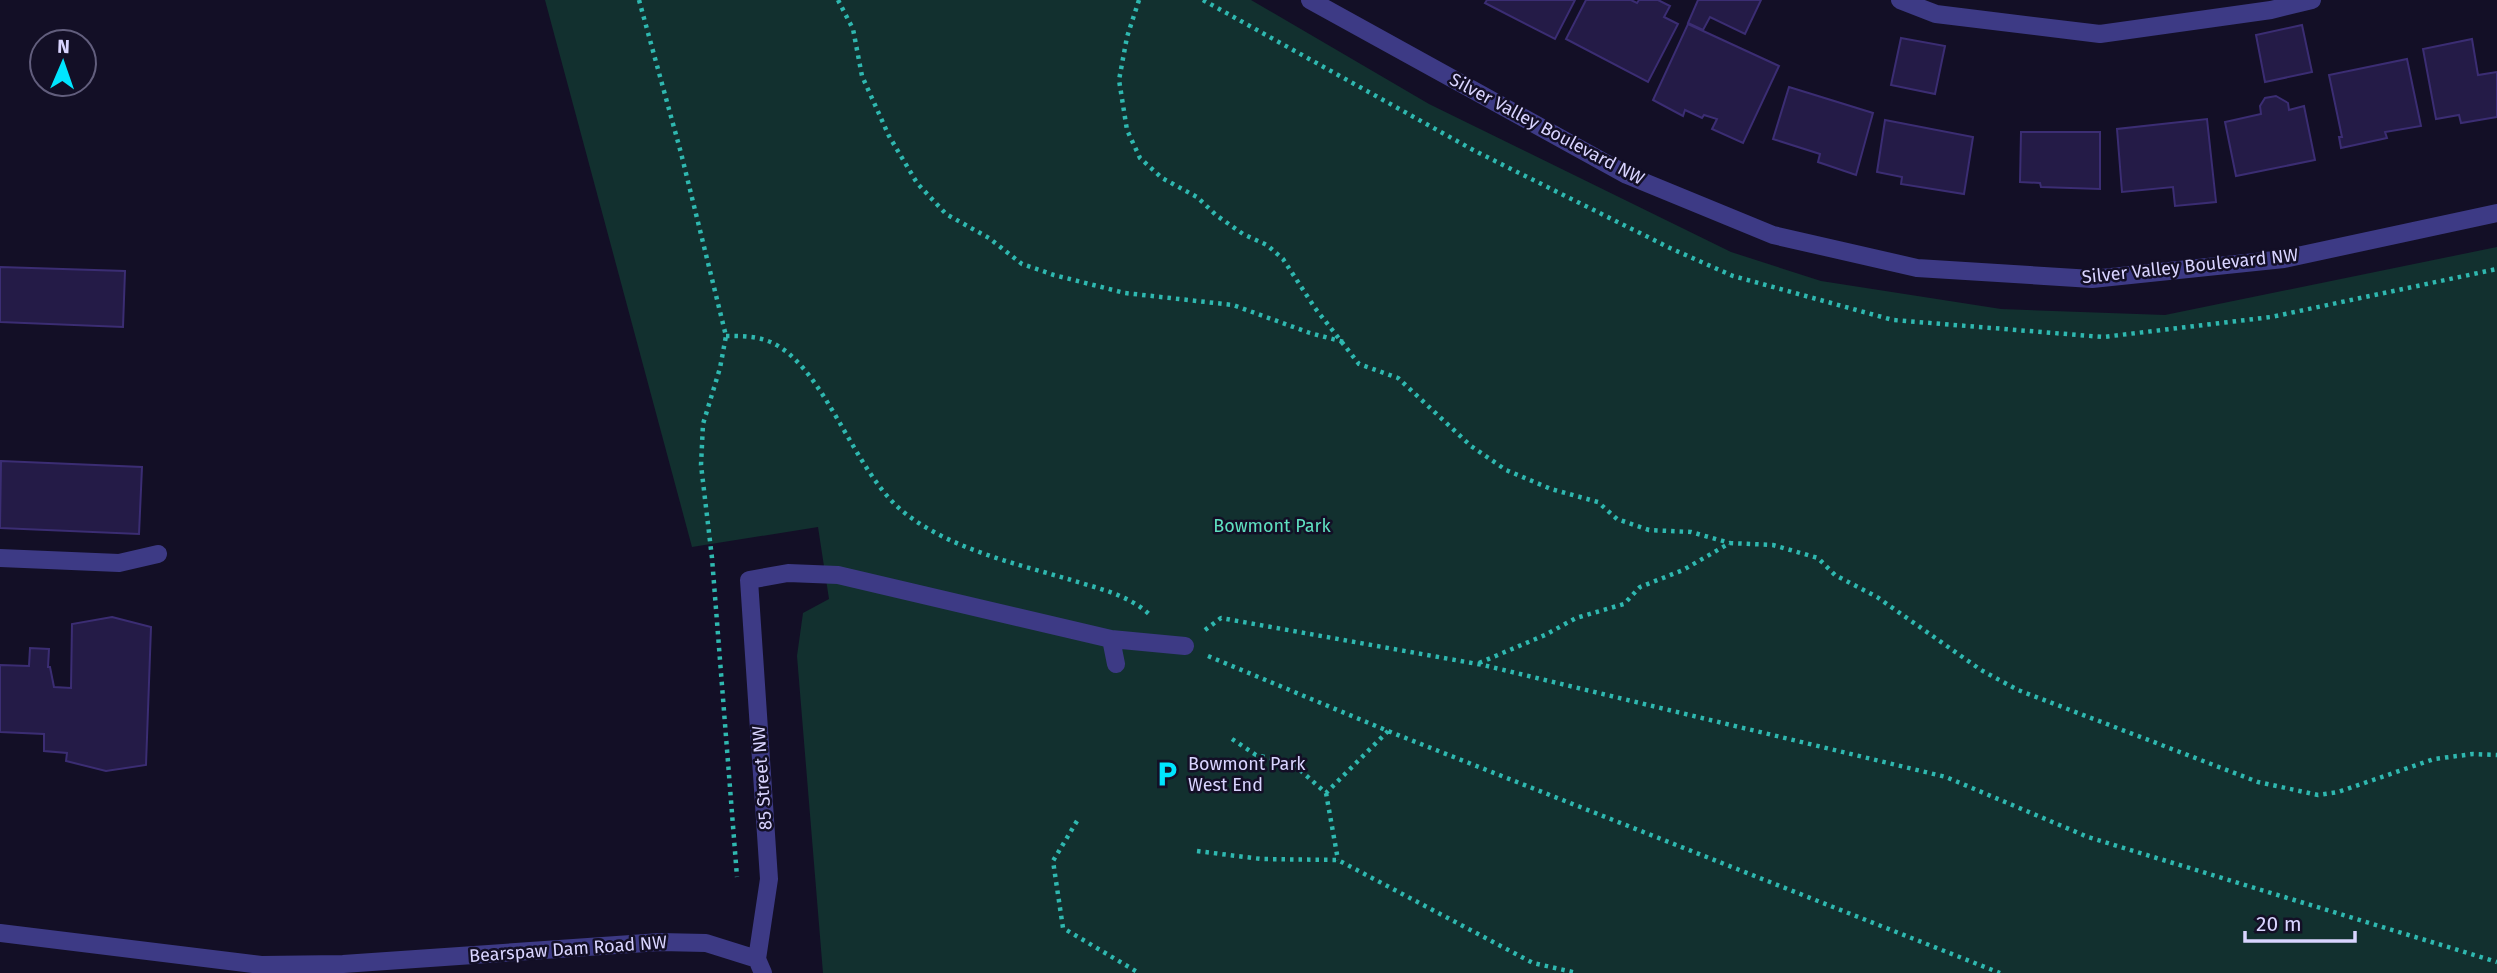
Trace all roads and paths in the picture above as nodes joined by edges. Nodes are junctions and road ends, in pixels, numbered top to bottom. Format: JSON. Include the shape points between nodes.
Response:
{"nodes":[{"id":1,"x":639,"y":0,"type":"edge"},
{"id":2,"x":838,"y":0,"type":"edge"},
{"id":3,"x":1139,"y":0,"type":"edge"},
{"id":4,"x":1310,"y":0,"type":"edge"},
{"id":5,"x":1900,"y":0,"type":"edge"},
{"id":6,"x":2312,"y":0,"type":"edge"},
{"id":7,"x":2497,"y":213,"type":"edge"},
{"id":8,"x":726,"y":335,"type":"junction"},
{"id":9,"x":1345,"y":342,"type":"junction"},
{"id":10,"x":1730,"y":543,"type":"junction"},
{"id":11,"x":158,"y":554,"type":"dead end"},
{"id":12,"x":0,"y":558,"type":"edge"},
{"id":13,"x":1111,"y":639,"type":"junction"},
{"id":14,"x":1185,"y":646,"type":"junction"},
{"id":15,"x":1116,"y":664,"type":"dead end"},
{"id":16,"x":1477,"y":664,"type":"junction"},
{"id":17,"x":1388,"y":731,"type":"junction"},
{"id":18,"x":1232,"y":739,"type":"dead end"},
{"id":19,"x":2497,"y":755,"type":"edge"},
{"id":20,"x":1326,"y":793,"type":"junction"},
{"id":21,"x":1077,"y":821,"type":"dead end"},
{"id":22,"x":1197,"y":851,"type":"dead end"},
{"id":23,"x":1338,"y":860,"type":"junction"},
{"id":24,"x":737,"y":877,"type":"dead end"},
{"id":25,"x":0,"y":933,"type":"edge"},
{"id":26,"x":2497,"y":962,"type":"edge"},
{"id":27,"x":760,"y":966,"type":"edge"},
{"id":28,"x":1139,"y":973,"type":"edge"},
{"id":29,"x":1577,"y":973,"type":"edge"},
{"id":30,"x":2000,"y":973,"type":"edge"}],
"edges":[{"from":1,"to":8,"type":"path"},
{"from":2,"to":9,"type":"path","via":[[853,29],[862,76],[889,136],[917,183],[946,214],[989,238],[1022,264],[1054,275],[1125,293],[1233,304]]},
{"from":3,"to":9,"type":"path","via":[[1119,80],[1126,130],[1140,158],[1162,178],[1197,197],[1283,259],[1315,308]]},
{"from":4,"to":7,"type":"street","name":"Silver Valley Boulevard NW","via":[[1628,175],[1773,235],[1917,268],[2092,279],[2284,259]]},
{"from":5,"to":6,"type":"street","via":[[1936,14],[2100,34]]},
{"from":8,"to":14,"type":"path","via":[[770,341],[806,371],[863,464],[905,513],[944,538],[999,559],[1115,593],[1144,610]]},
{"from":8,"to":24,"type":"path","via":[[703,424],[701,465]]},
{"from":9,"to":10,"type":"path","via":[[1359,364],[1398,379],[1471,446],[1506,470],[1598,502],[1617,519],[1649,530],[1691,532]]},
{"from":10,"to":16,"type":"path","via":[[1683,570],[1640,587],[1624,604],[1576,618]]},
{"from":10,"to":19,"type":"path","via":[[1773,545],[1818,558],[1835,575],[1877,597],[1981,670],[2018,690],[2258,782],[2318,795],[2434,759]]},
{"from":11,"to":12,"type":"street","via":[[119,563]]},
{"from":13,"to":14,"type":"street"},
{"from":13,"to":15,"type":"street"},
{"from":13,"to":27,"type":"street","name":"85 Street NW","via":[[838,575],[788,573],[748,580],[769,879]]},
{"from":14,"to":16,"type":"path","via":[[1221,618]]},
{"from":14,"to":17,"type":"path"},
{"from":16,"to":26,"type":"path","via":[[1946,777],[2088,837]]},
{"from":17,"to":20,"type":"path"},
{"from":17,"to":30,"type":"path"},
{"from":18,"to":20,"type":"path","via":[[1256,755],[1292,763]]},
{"from":20,"to":23,"type":"path"},
{"from":21,"to":28,"type":"path","via":[[1054,861],[1063,928]]},
{"from":22,"to":23,"type":"path","via":[[1261,859]]},
{"from":23,"to":29,"type":"path","via":[[1533,963]]},
{"from":25,"to":27,"type":"street","name":"Bearspaw Dam Road NW","via":[[261,965],[343,964],[660,942],[706,943]]}]}
